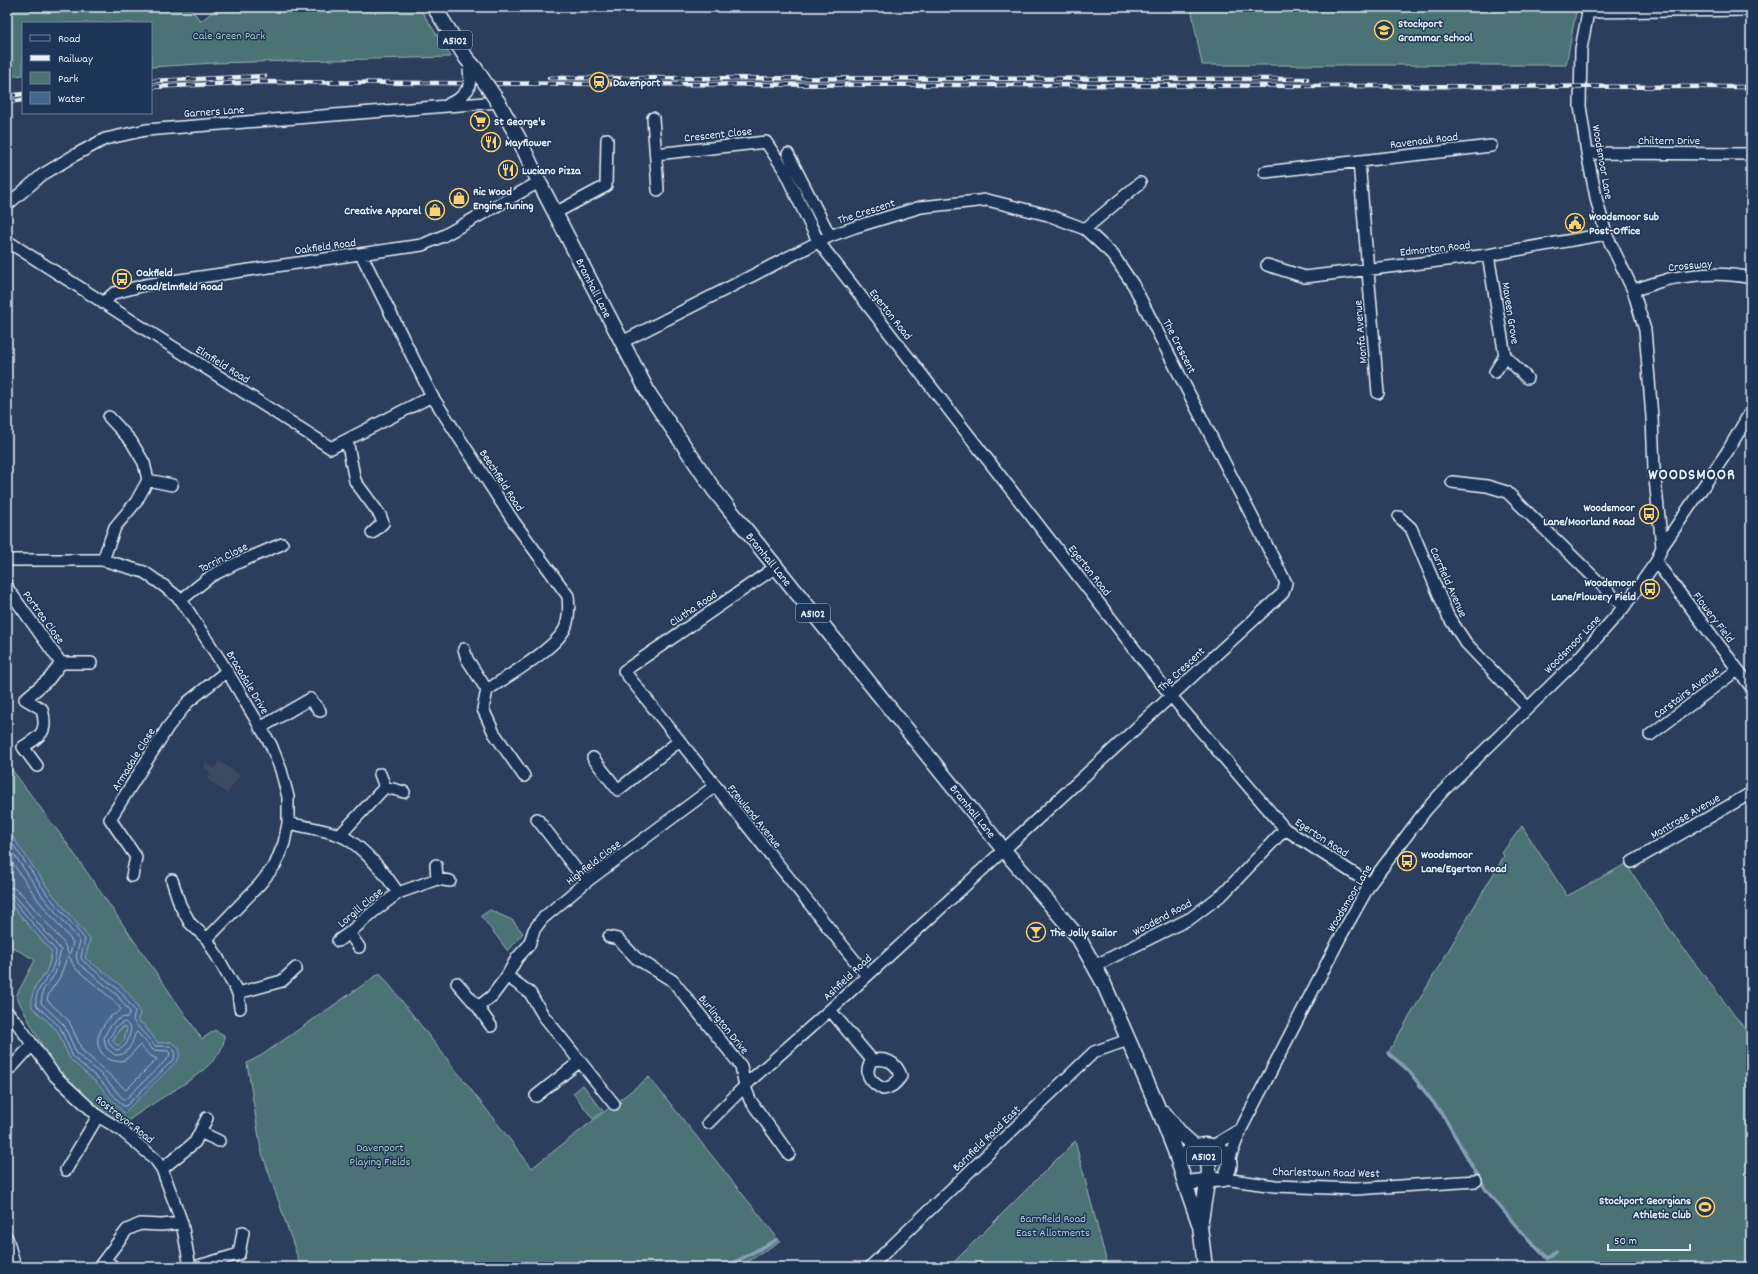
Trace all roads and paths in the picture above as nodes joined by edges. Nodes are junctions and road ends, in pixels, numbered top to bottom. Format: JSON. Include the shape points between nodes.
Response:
{"nodes":[{"id":1,"x":434,"y":7,"type":"edge"},
{"id":2,"x":1588,"y":10,"type":"edge"},
{"id":3,"x":1751,"y":10,"type":"edge"},
{"id":4,"x":470,"y":65,"type":"junction"},
{"id":5,"x":498,"y":102,"type":"junction"},
{"id":6,"x":444,"y":106,"type":"junction"},
{"id":7,"x":653,"y":118,"type":"dead end"},
{"id":8,"x":607,"y":139,"type":"dead end"},
{"id":9,"x":1492,"y":146,"type":"dead end"},
{"id":10,"x":1587,"y":153,"type":"junction"},
{"id":11,"x":656,"y":154,"type":"junction"},
{"id":12,"x":788,"y":154,"type":"dead end"},
{"id":13,"x":1751,"y":154,"type":"edge"},
{"id":14,"x":1359,"y":161,"type":"junction"},
{"id":15,"x":1265,"y":172,"type":"dead end"},
{"id":16,"x":539,"y":182,"type":"junction"},
{"id":17,"x":1140,"y":183,"type":"dead end"},
{"id":18,"x":658,"y":190,"type":"dead end"},
{"id":19,"x":7,"y":205,"type":"edge"},
{"id":20,"x":555,"y":213,"type":"junction"},
{"id":21,"x":1085,"y":228,"type":"junction"},
{"id":22,"x":1606,"y":234,"type":"junction"},
{"id":23,"x":830,"y":236,"type":"junction"},
{"id":24,"x":7,"y":240,"type":"edge"},
{"id":25,"x":818,"y":242,"type":"junction"},
{"id":26,"x":361,"y":254,"type":"junction"},
{"id":27,"x":1488,"y":255,"type":"junction"},
{"id":28,"x":1267,"y":265,"type":"dead end"},
{"id":29,"x":1367,"y":269,"type":"junction"},
{"id":30,"x":1751,"y":278,"type":"edge"},
{"id":31,"x":1633,"y":290,"type":"junction"},
{"id":32,"x":103,"y":303,"type":"junction"},
{"id":33,"x":622,"y":342,"type":"junction"},
{"id":34,"x":1505,"y":356,"type":"junction"},
{"id":35,"x":1495,"y":372,"type":"dead end"},
{"id":36,"x":1527,"y":378,"type":"dead end"},
{"id":37,"x":1378,"y":393,"type":"dead end"},
{"id":38,"x":432,"y":396,"type":"junction"},
{"id":39,"x":1751,"y":411,"type":"edge"},
{"id":40,"x":109,"y":417,"type":"dead end"},
{"id":41,"x":347,"y":440,"type":"junction"},
{"id":42,"x":148,"y":480,"type":"junction"},
{"id":43,"x":1452,"y":482,"type":"dead end"},
{"id":44,"x":172,"y":485,"type":"dead end"},
{"id":45,"x":1399,"y":517,"type":"dead end"},
{"id":46,"x":372,"y":533,"type":"dead end"},
{"id":47,"x":282,"y":544,"type":"dead end"},
{"id":48,"x":1662,"y":547,"type":"junction"},
{"id":49,"x":7,"y":560,"type":"edge"},
{"id":50,"x":104,"y":560,"type":"junction"},
{"id":51,"x":1656,"y":562,"type":"junction"},
{"id":52,"x":776,"y":567,"type":"junction"},
{"id":53,"x":7,"y":586,"type":"edge"},
{"id":54,"x":181,"y":600,"type":"junction"},
{"id":55,"x":1624,"y":607,"type":"junction"},
{"id":56,"x":464,"y":649,"type":"dead end"},
{"id":57,"x":61,"y":663,"type":"junction"},
{"id":58,"x":91,"y":663,"type":"dead end"},
{"id":59,"x":1737,"y":670,"type":"junction"},
{"id":60,"x":227,"y":671,"type":"junction"},
{"id":61,"x":624,"y":671,"type":"joint"},
{"id":62,"x":1751,"y":687,"type":"edge"},
{"id":63,"x":487,"y":690,"type":"junction"},
{"id":64,"x":1171,"y":696,"type":"junction"},
{"id":65,"x":1528,"y":708,"type":"junction"},
{"id":66,"x":320,"y":711,"type":"dead end"},
{"id":67,"x":260,"y":728,"type":"junction"},
{"id":68,"x":1650,"y":735,"type":"dead end"},
{"id":69,"x":679,"y":741,"type":"junction"},
{"id":70,"x":593,"y":758,"type":"dead end"},
{"id":71,"x":37,"y":766,"type":"dead end"},
{"id":72,"x":380,"y":774,"type":"dead end"},
{"id":73,"x":524,"y":776,"type":"dead end"},
{"id":74,"x":715,"y":786,"type":"junction"},
{"id":75,"x":384,"y":787,"type":"junction"},
{"id":76,"x":404,"y":792,"type":"dead end"},
{"id":77,"x":1751,"y":794,"type":"edge"},
{"id":78,"x":537,"y":819,"type":"dead end"},
{"id":79,"x":288,"y":823,"type":"junction"},
{"id":80,"x":1285,"y":829,"type":"junction"},
{"id":81,"x":340,"y":835,"type":"junction"},
{"id":82,"x":1004,"y":848,"type":"junction"},
{"id":83,"x":1632,"y":862,"type":"dead end"},
{"id":84,"x":436,"y":865,"type":"dead end"},
{"id":85,"x":132,"y":876,"type":"dead end"},
{"id":86,"x":436,"y":879,"type":"junction"},
{"id":87,"x":172,"y":880,"type":"dead end"},
{"id":88,"x":450,"y":881,"type":"dead end"},
{"id":89,"x":586,"y":882,"type":"junction"},
{"id":90,"x":1370,"y":884,"type":"junction"},
{"id":91,"x":398,"y":893,"type":"junction"},
{"id":92,"x":349,"y":933,"type":"junction"},
{"id":93,"x":608,"y":937,"type":"dead end"},
{"id":94,"x":207,"y":939,"type":"junction"},
{"id":95,"x":338,"y":941,"type":"dead end"},
{"id":96,"x":359,"y":947,"type":"dead end"},
{"id":97,"x":1094,"y":966,"type":"junction"},
{"id":98,"x":296,"y":968,"type":"dead end"},
{"id":99,"x":507,"y":976,"type":"junction"},
{"id":100,"x":867,"y":976,"type":"junction"},
{"id":101,"x":457,"y":983,"type":"dead end"},
{"id":102,"x":238,"y":993,"type":"junction"},
{"id":103,"x":240,"y":1008,"type":"dead end"},
{"id":104,"x":478,"y":1008,"type":"junction"},
{"id":105,"x":830,"y":1010,"type":"junction"},
{"id":106,"x":7,"y":1012,"type":"edge"},
{"id":107,"x":491,"y":1026,"type":"dead end"},
{"id":108,"x":1128,"y":1040,"type":"junction"},
{"id":109,"x":32,"y":1045,"type":"junction"},
{"id":110,"x":872,"y":1060,"type":"dead end"},
{"id":111,"x":579,"y":1062,"type":"junction"},
{"id":112,"x":12,"y":1068,"type":"dead end"},
{"id":113,"x":745,"y":1087,"type":"junction"},
{"id":114,"x":536,"y":1096,"type":"dead end"},
{"id":115,"x":1156,"y":1103,"type":"junction"},
{"id":116,"x":614,"y":1104,"type":"dead end"},
{"id":117,"x":98,"y":1116,"type":"junction"},
{"id":118,"x":207,"y":1118,"type":"dead end"},
{"id":119,"x":708,"y":1123,"type":"dead end"},
{"id":120,"x":1241,"y":1129,"type":"junction"},
{"id":121,"x":200,"y":1132,"type":"junction"},
{"id":122,"x":220,"y":1141,"type":"dead end"},
{"id":123,"x":1214,"y":1146,"type":"junction"},
{"id":124,"x":1196,"y":1147,"type":"junction"},
{"id":125,"x":789,"y":1154,"type":"dead end"},
{"id":126,"x":1229,"y":1160,"type":"junction"},
{"id":127,"x":1179,"y":1165,"type":"junction"},
{"id":128,"x":162,"y":1169,"type":"junction"},
{"id":129,"x":66,"y":1170,"type":"dead end"},
{"id":130,"x":1224,"y":1179,"type":"junction"},
{"id":131,"x":1208,"y":1180,"type":"junction"},
{"id":132,"x":1476,"y":1181,"type":"dead end"},
{"id":133,"x":1185,"y":1183,"type":"junction"},
{"id":134,"x":182,"y":1223,"type":"junction"},
{"id":135,"x":1200,"y":1226,"type":"junction"},
{"id":136,"x":244,"y":1232,"type":"dead end"},
{"id":137,"x":7,"y":1238,"type":"edge"},
{"id":138,"x":102,"y":1264,"type":"edge"},
{"id":139,"x":15,"y":1267,"type":"edge"},
{"id":140,"x":114,"y":1267,"type":"edge"},
{"id":141,"x":190,"y":1267,"type":"edge"},
{"id":142,"x":196,"y":1267,"type":"edge"},
{"id":143,"x":870,"y":1267,"type":"edge"},
{"id":144,"x":1205,"y":1267,"type":"edge"}],
"edges":[{"from":1,"to":4,"type":"main road","name":"Bramhall Lane","number":"A5102"},
{"from":2,"to":3,"type":"street"},
{"from":2,"to":10,"type":"street","name":"Woodsmoor Lane","via":[[1581,49],[1580,86],[1580,106]]},
{"from":4,"to":5,"type":"main road","name":"Bramhall Lane","number":"A5102","bridge":true},
{"from":4,"to":6,"type":"street","name":"Garners Lane","bridge":true,"via":[[468,90],[460,98]]},
{"from":5,"to":6,"type":"street","name":"Garners Lane"},
{"from":5,"to":16,"type":"main road","name":"Bramhall Lane","number":"A5102"},
{"from":6,"to":19,"type":"street","name":"Garners Lane","via":[[139,131],[105,139],[75,155],[42,175]]},
{"from":7,"to":11,"type":"street"},
{"from":8,"to":20,"type":"street","via":[[606,186]]},
{"from":9,"to":14,"type":"street","name":"Ravenoak Road"},
{"from":10,"to":13,"type":"street","name":"Chiltern Drive"},
{"from":10,"to":22,"type":"street","name":"Woodsmoor Lane"},
{"from":11,"to":18,"type":"street"},
{"from":11,"to":25,"type":"street","name":"Crescent Close","via":[[766,142],[783,168]]},
{"from":12,"to":23,"type":"street"},
{"from":14,"to":15,"type":"street","name":"Ravenoak Road"},
{"from":14,"to":29,"type":"street"},
{"from":16,"to":20,"type":"main road","name":"Bramhall Lane","number":"A5102"},
{"from":16,"to":26,"type":"street","name":"Oakfield Road","via":[[443,236],[422,245]]},
{"from":17,"to":21,"type":"street"},
{"from":20,"to":33,"type":"main road","name":"Bramhall Lane","number":"A5102"},
{"from":21,"to":23,"type":"street","name":"The Crescent","via":[[1048,215],[987,200],[921,207]]},
{"from":21,"to":64,"type":"street","name":"The Crescent","via":[[1112,255],[1135,288],[1286,583],[1283,593]]},
{"from":22,"to":27,"type":"street","name":"Edmonton Road"},
{"from":22,"to":31,"type":"street","name":"Woodsmoor Lane"},
{"from":23,"to":25,"type":"street","name":"The Crescent"},
{"from":24,"to":32,"type":"street","name":"Elmfield Road"},
{"from":25,"to":33,"type":"street","name":"The Crescent"},
{"from":25,"to":64,"type":"street","name":"Egerton Road"},
{"from":26,"to":32,"type":"street","name":"Oakfield Road","via":[[145,285],[114,293]]},
{"from":26,"to":38,"type":"street","name":"Beechfield Road"},
{"from":27,"to":29,"type":"street","name":"Edmonton Road"},
{"from":27,"to":34,"type":"street","name":"Maveen Grove"},
{"from":28,"to":29,"type":"street","name":"Edmonton Road","via":[[1305,277]]},
{"from":29,"to":37,"type":"street","name":"Monfa Avenue"},
{"from":30,"to":31,"type":"street","name":"Crossway","via":[[1703,275],[1669,279]]},
{"from":31,"to":48,"type":"street","name":"Woodsmoor Lane","via":[[1645,330]]},
{"from":32,"to":41,"type":"street","name":"Elmfield Road","via":[[331,448]]},
{"from":33,"to":52,"type":"main road","name":"Bramhall Lane","number":"A5102","via":[[654,404],[714,490]]},
{"from":34,"to":35,"type":"street","name":"Maveen Grove"},
{"from":34,"to":36,"type":"street"},
{"from":38,"to":41,"type":"street","name":"Elmfield Road"},
{"from":38,"to":63,"type":"street","name":"Beechfield Road","via":[[514,522],[568,596],[566,627],[560,638]]},
{"from":39,"to":48,"type":"street","via":[[1727,452]]},
{"from":40,"to":42,"type":"street","via":[[131,441],[144,463]]},
{"from":41,"to":46,"type":"street","via":[[355,481],[383,523]]},
{"from":42,"to":44,"type":"street"},
{"from":42,"to":50,"type":"street","via":[[136,502],[115,527]]},
{"from":43,"to":55,"type":"street","via":[[1487,486],[1507,492]]},
{"from":45,"to":65,"type":"street","name":"Carrfield Avenue","via":[[1411,528],[1448,616],[1466,643]]},
{"from":47,"to":54,"type":"street","name":"Torrin Close","via":[[211,576]]},
{"from":48,"to":51,"type":"street","name":"Woodsmoor Lane"},
{"from":49,"to":50,"type":"street","name":"Bracadale Drive"},
{"from":50,"to":54,"type":"street","name":"Bracadale Drive","via":[[144,572]]},
{"from":51,"to":55,"type":"street","name":"Woodsmoor Lane"},
{"from":51,"to":59,"type":"street","name":"Flowery Field"},
{"from":52,"to":61,"type":"street","name":"Clutha Road"},
{"from":52,"to":82,"type":"main road","name":"Bramhall Lane","number":"A5102"},
{"from":53,"to":57,"type":"street","name":"Portrea Close"},
{"from":54,"to":60,"type":"street","name":"Bracadale Drive"},
{"from":55,"to":65,"type":"street","name":"Woodsmoor Lane","via":[[1578,659]]},
{"from":56,"to":63,"type":"street","via":[[467,659]]},
{"from":57,"to":58,"type":"street","name":"Portrea Close"},
{"from":57,"to":71,"type":"street","name":"Portrea Close","via":[[49,679],[25,699],[42,709],[46,723],[40,736],[23,747]]},
{"from":59,"to":62,"type":"street","name":"Flowery Field"},
{"from":59,"to":68,"type":"street","name":"Carstairs Avenue"},
{"from":60,"to":67,"type":"street","name":"Bracadale Drive"},
{"from":60,"to":85,"type":"street","name":"Armadale Close","via":[[188,702],[168,727],[110,819],[136,857]]},
{"from":61,"to":69,"type":"street","name":"Frewland Avenue"},
{"from":63,"to":73,"type":"street","via":[[483,710],[494,733]]},
{"from":64,"to":80,"type":"street","name":"Egerton Road"},
{"from":64,"to":82,"type":"street","name":"The Crescent"},
{"from":65,"to":90,"type":"street","name":"Woodsmoor Lane","via":[[1478,755],[1426,810]]},
{"from":66,"to":67,"type":"street","via":[[310,699]]},
{"from":67,"to":79,"type":"street","name":"Bracadale Drive","via":[[271,745],[281,770],[288,797]]},
{"from":69,"to":70,"type":"street","via":[[618,790]]},
{"from":69,"to":74,"type":"street","name":"Frewland Avenue"},
{"from":72,"to":75,"type":"street"},
{"from":74,"to":89,"type":"street","name":"Highfield Close"},
{"from":74,"to":100,"type":"street","name":"Frewland Avenue"},
{"from":75,"to":76,"type":"street"},
{"from":75,"to":81,"type":"street"},
{"from":77,"to":83,"type":"street","name":"Montrose Avenue"},
{"from":78,"to":89,"type":"street"},
{"from":79,"to":81,"type":"street","name":"Lorgill Close"},
{"from":79,"to":94,"type":"street","name":"Bracadale Drive","via":[[284,843],[275,865]]},
{"from":80,"to":90,"type":"street","name":"Egerton Road"},
{"from":80,"to":97,"type":"street","name":"Woodend Road","via":[[1224,894],[1191,918]]},
{"from":81,"to":91,"type":"street","name":"Lorgill Close","via":[[357,845],[382,870]]},
{"from":82,"to":97,"type":"main road","name":"Bramhall Lane","number":"A5102","via":[[1078,937]]},
{"from":82,"to":100,"type":"street","name":"Ashfield Road"},
{"from":84,"to":86,"type":"street"},
{"from":86,"to":88,"type":"street","name":"Lorgill Close"},
{"from":86,"to":91,"type":"street","name":"Lorgill Close"},
{"from":87,"to":94,"type":"street","via":[[180,905],[190,923]]},
{"from":89,"to":99,"type":"street","name":"Highfield Close","via":[[542,919],[534,930],[529,945],[517,958]]},
{"from":90,"to":120,"type":"street","name":"Woodsmoor Lane"},
{"from":91,"to":92,"type":"street","name":"Lorgill Close"},
{"from":92,"to":95,"type":"street","name":"Lorgill Close"},
{"from":92,"to":96,"type":"street"},
{"from":93,"to":113,"type":"street","name":"Burlington Drive","via":[[618,939],[636,958],[673,980],[741,1066]]},
{"from":94,"to":102,"type":"street"},
{"from":97,"to":108,"type":"main road","name":"Bramhall Lane","number":"A5102"},
{"from":98,"to":102,"type":"street","via":[[282,981]]},
{"from":99,"to":104,"type":"street","name":"Highfield Close","via":[[492,996]]},
{"from":99,"to":111,"type":"street","via":[[530,993],[543,1015]]},
{"from":100,"to":105,"type":"street","name":"Ashfield Road"},
{"from":101,"to":104,"type":"street"},
{"from":102,"to":103,"type":"street"},
{"from":104,"to":107,"type":"street"},
{"from":105,"to":110,"type":"street"},
{"from":105,"to":113,"type":"street","name":"Ashfield Road"},
{"from":106,"to":109,"type":"street","name":"Rostrevor Road"},
{"from":108,"to":115,"type":"main road","name":"Bramhall Lane","number":"A5102"},
{"from":108,"to":143,"type":"street","name":"Barnfield Road East","via":[[1094,1052]]},
{"from":109,"to":112,"type":"street"},
{"from":109,"to":117,"type":"street","name":"Rostrevor Road","via":[[55,1076]]},
{"from":111,"to":114,"type":"street"},
{"from":111,"to":116,"type":"street"},
{"from":113,"to":119,"type":"street","name":"Ashfield Road"},
{"from":113,"to":125,"type":"street","name":"Burlington Drive","via":[[750,1100]]},
{"from":115,"to":124,"type":"main road","name":"Bramhall Lane","number":"A5102"},
{"from":115,"to":127,"type":"main road","name":"Bramhall Lane","number":"A5102"},
{"from":117,"to":128,"type":"street","name":"Rostrevor Road","via":[[121,1130],[155,1159]]},
{"from":117,"to":129,"type":"street"},
{"from":118,"to":121,"type":"street"},
{"from":120,"to":123,"type":"street"},
{"from":120,"to":126,"type":"street","name":"Woodsmoor Lane"},
{"from":121,"to":122,"type":"street"},
{"from":121,"to":128,"type":"street","via":[[195,1142]]},
{"from":123,"to":124,"type":"main road","number":"A5102"},
{"from":123,"to":126,"type":"main road","number":"A5102"},
{"from":124,"to":127,"type":"main road","number":"A5102","via":[[1183,1156]]},
{"from":124,"to":131,"type":"main road","name":"Bramhall Lane","number":"A5102","via":[[1208,1162]]},
{"from":126,"to":130,"type":"main road","number":"A5102","via":[[1229,1169]]},
{"from":127,"to":133,"type":"main road","name":"Bramhall Lane","number":"A5102"},
{"from":128,"to":134,"type":"street","name":"Rostrevor Road"},
{"from":130,"to":131,"type":"main road","number":"A5102"},
{"from":130,"to":132,"type":"street","name":"Charlestown Road West","via":[[1275,1186],[1355,1188]]},
{"from":131,"to":133,"type":"main road","number":"A5102"},
{"from":131,"to":135,"type":"main road","name":"Bramhall Lane","number":"A5102"},
{"from":133,"to":135,"type":"main road","name":"Bramhall Lane","number":"A5102"},
{"from":134,"to":138,"type":"street","via":[[140,1224],[127,1230]]},
{"from":134,"to":141,"type":"street","name":"Rostrevor Road"},
{"from":135,"to":144,"type":"main road","name":"Bramhall Lane","number":"A5102"},
{"from":136,"to":142,"type":"street","via":[[239,1254]]},
{"from":137,"to":139,"type":"street"},
{"from":138,"to":140,"type":"street"}]}
